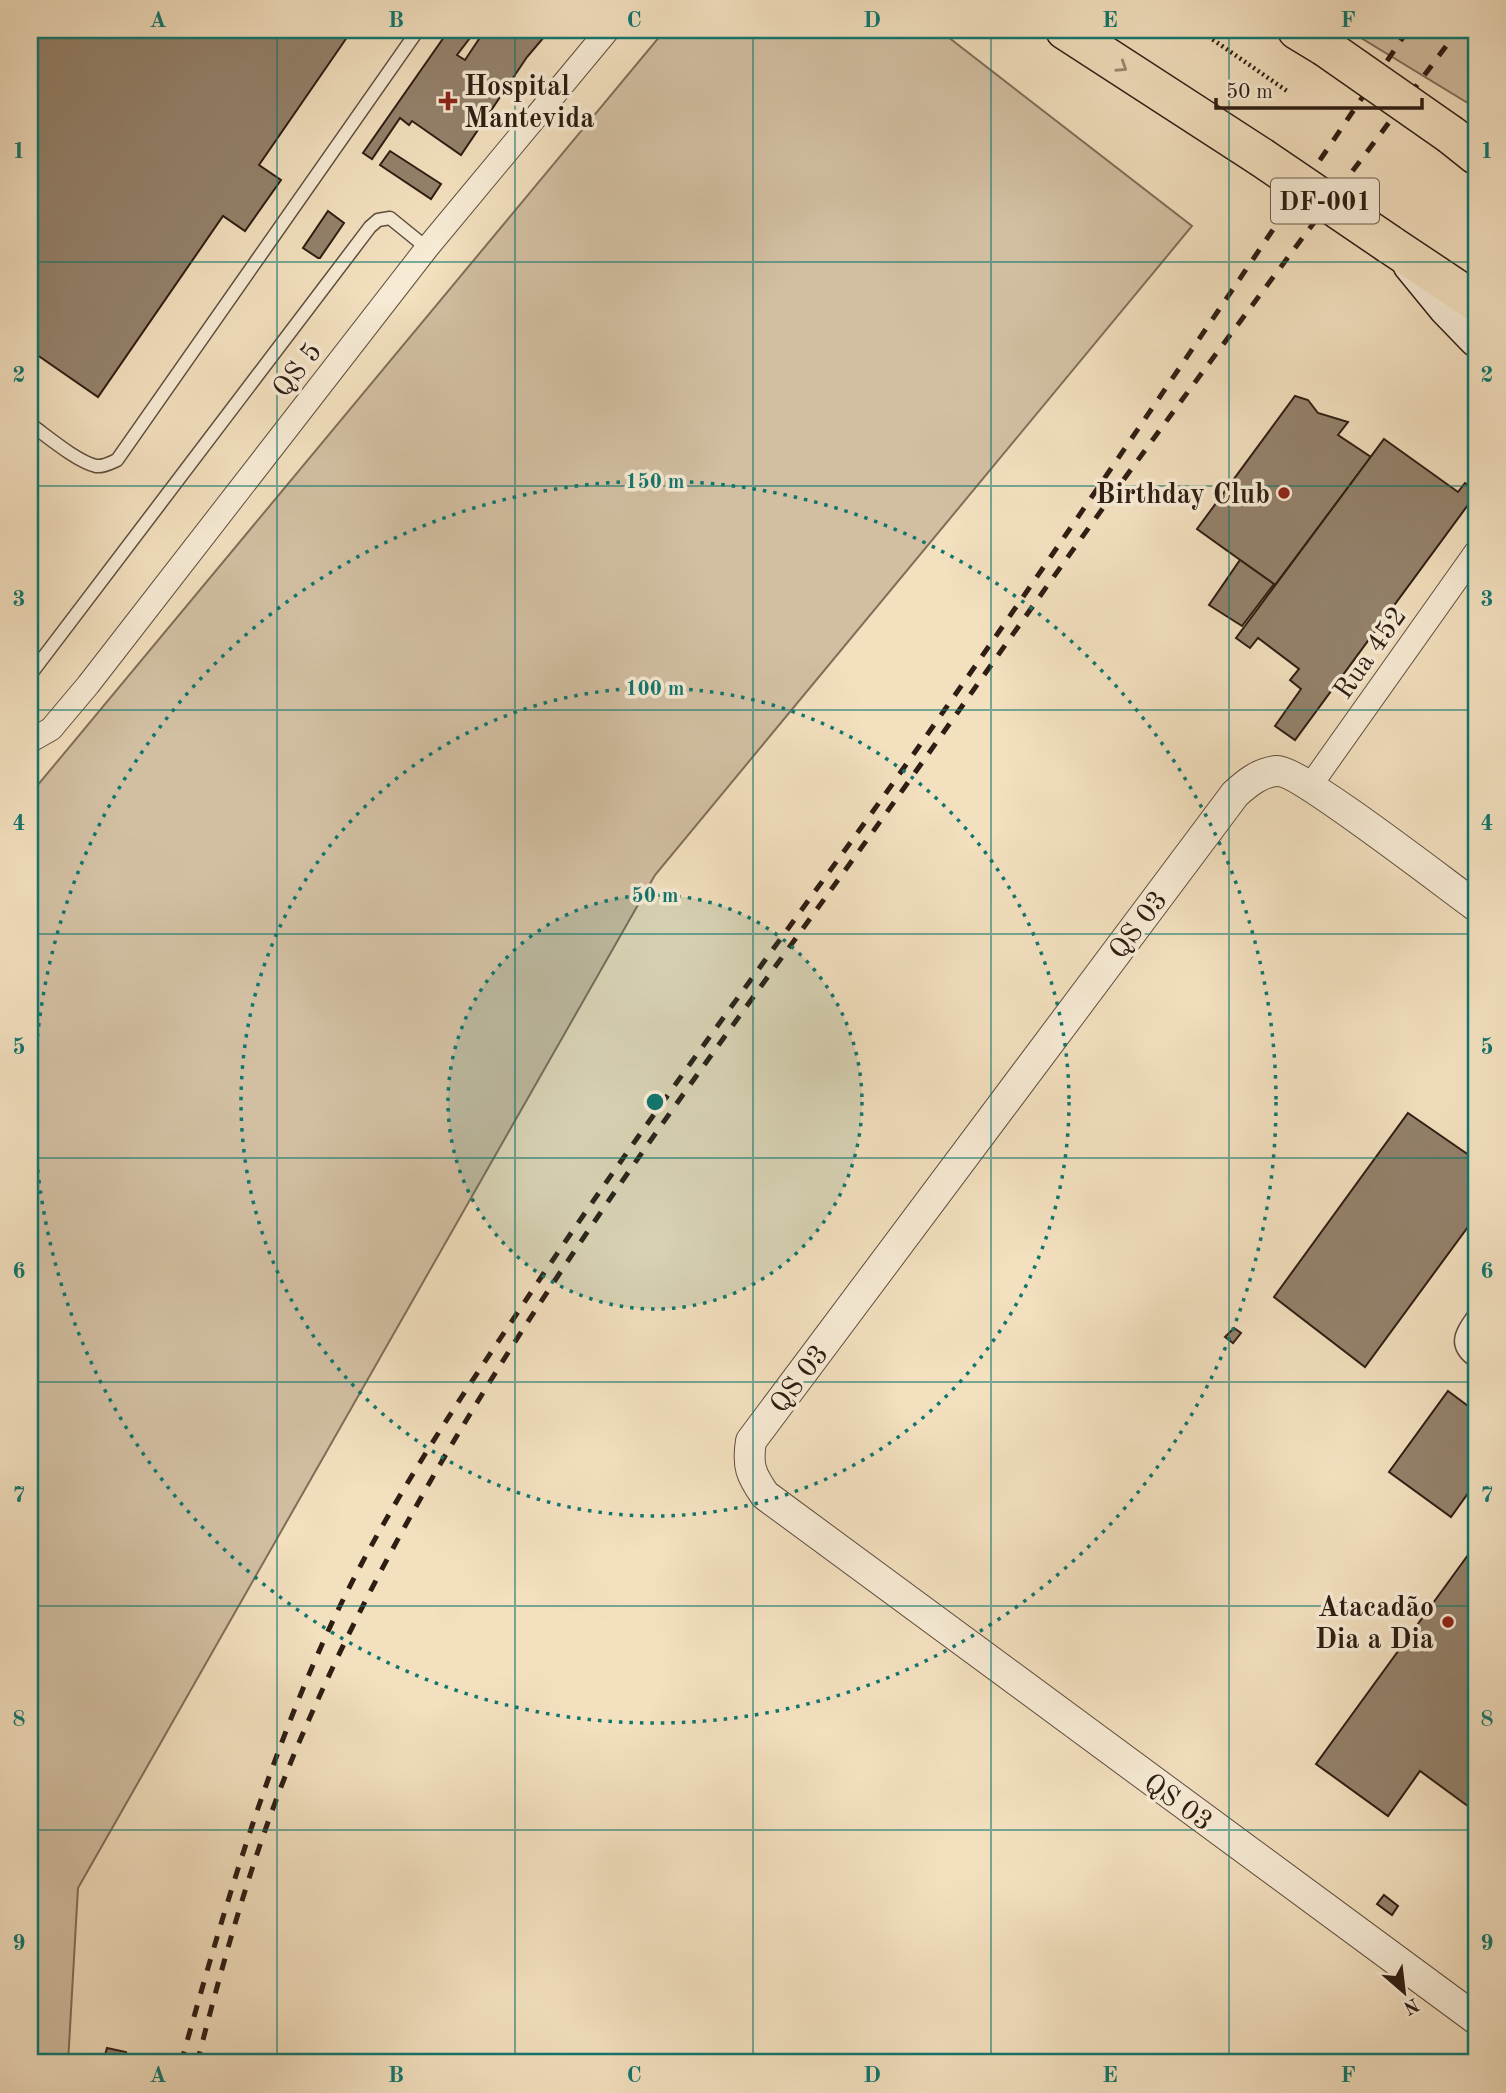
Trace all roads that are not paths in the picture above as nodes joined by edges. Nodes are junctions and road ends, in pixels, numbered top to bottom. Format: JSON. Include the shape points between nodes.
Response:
{"nodes":[{"id":1,"x":418,"y":30,"type":"edge"},
{"id":2,"x":608,"y":30,"type":"edge"},
{"id":3,"x":1065,"y":30,"type":"edge"},
{"id":4,"x":1311,"y":38,"type":"edge"},
{"id":5,"x":1463,"y":145,"type":"edge"},
{"id":6,"x":427,"y":247,"type":"junction"},
{"id":7,"x":1393,"y":247,"type":"junction"},
{"id":8,"x":1476,"y":302,"type":"edge"},
{"id":9,"x":1476,"y":340,"type":"edge"},
{"id":10,"x":30,"y":424,"type":"edge"},
{"id":11,"x":1476,"y":552,"type":"edge"},
{"id":12,"x":30,"y":676,"type":"edge"},
{"id":13,"x":30,"y":741,"type":"edge"},
{"id":14,"x":1310,"y":786,"type":"junction"},
{"id":15,"x":1476,"y":906,"type":"edge"},
{"id":16,"x":1476,"y":1312,"type":"edge"},
{"id":17,"x":1476,"y":1362,"type":"edge"},
{"id":18,"x":1476,"y":2020,"type":"edge"}],
"edges":[{"from":1,"to":10,"type":"lane","via":[[117,460],[97,466]]},
{"from":2,"to":6,"type":"street","name":"QS 5"},
{"from":3,"to":7,"type":"highway","number":"DF-001","one_way":true,"bridge":true},
{"from":4,"to":5,"type":"highway","bridge":true},
{"from":6,"to":12,"type":"lane","via":[[390,218],[378,220],[370,228]]},
{"from":6,"to":13,"type":"street","name":"QS 5","via":[[88,685],[51,729]]},
{"from":7,"to":8,"type":"highway","number":"DF-001"},
{"from":7,"to":9,"type":"main road"},
{"from":11,"to":14,"type":"street","name":"Rua 452"},
{"from":14,"to":15,"type":"street","name":"QS 03"},
{"from":14,"to":18,"type":"street","name":"QS 03","via":[[1279,771],[1248,782],[1235,794],[751,1441],[748,1460],[765,1495]]},
{"from":16,"to":17,"type":"lane","via":[[1461,1339],[1462,1349]]}]}
